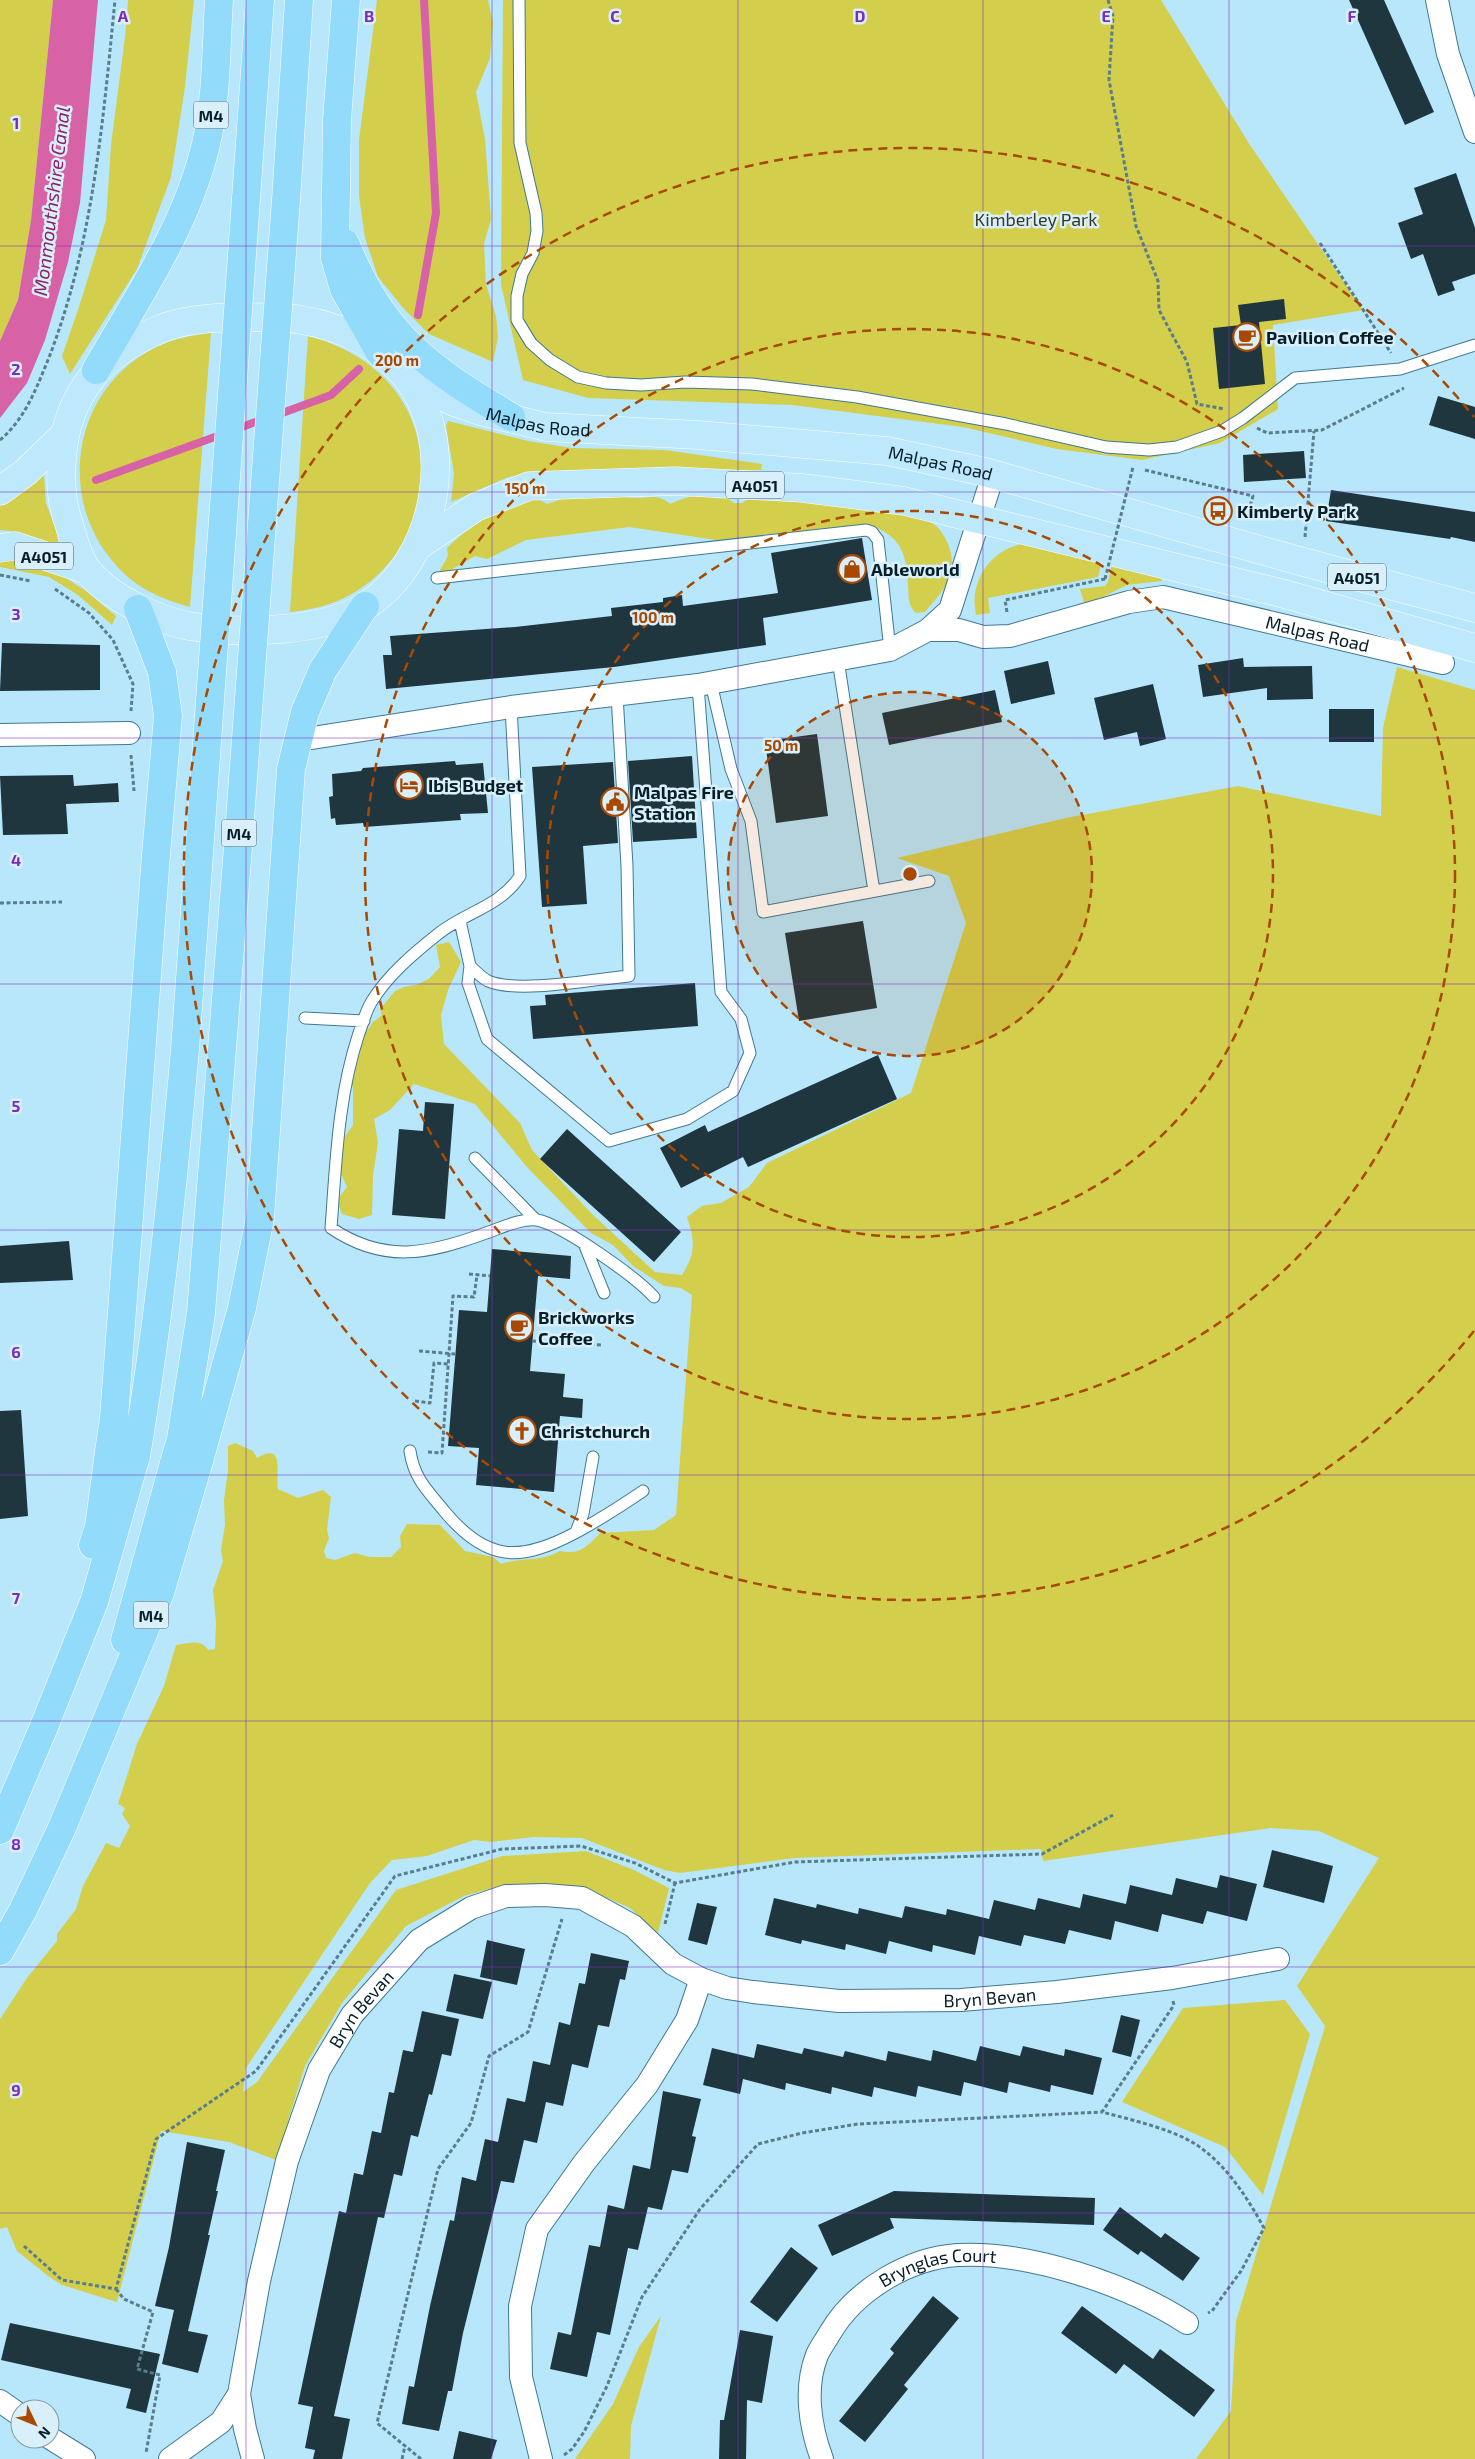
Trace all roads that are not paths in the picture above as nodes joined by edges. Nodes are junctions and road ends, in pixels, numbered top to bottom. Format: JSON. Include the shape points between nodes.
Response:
{"nodes":[{"id":1,"x":219,"y":0,"type":"edge"},
{"id":2,"x":260,"y":0,"type":"edge"},
{"id":3,"x":299,"y":0,"type":"edge"},
{"id":4,"x":346,"y":0,"type":"edge"},
{"id":5,"x":519,"y":0,"type":"edge"},
{"id":6,"x":1437,"y":0,"type":"edge"},
{"id":7,"x":1475,"y":132,"type":"edge"},
{"id":8,"x":334,"y":216,"type":"junction"},
{"id":9,"x":1475,"y":345,"type":"edge"},
{"id":10,"x":391,"y":363,"type":"junction"},
{"id":11,"x":96,"y":370,"type":"junction"},
{"id":12,"x":511,"y":417,"type":"junction"},
{"id":13,"x":64,"y":435,"type":"junction"},
{"id":14,"x":993,"y":475,"type":"junction"},
{"id":15,"x":0,"y":492,"type":"edge"},
{"id":16,"x":979,"y":520,"type":"junction"},
{"id":17,"x":418,"y":546,"type":"junction"},
{"id":18,"x":0,"y":548,"type":"edge"},
{"id":19,"x":87,"y":570,"type":"junction"},
{"id":20,"x":436,"y":578,"type":"dead end"},
{"id":21,"x":365,"y":606,"type":"junction"},
{"id":22,"x":1475,"y":608,"type":"edge"},
{"id":23,"x":138,"y":609,"type":"junction"},
{"id":24,"x":928,"y":630,"type":"junction"},
{"id":25,"x":1475,"y":648,"type":"edge"},
{"id":26,"x":890,"y":650,"type":"junction"},
{"id":27,"x":838,"y":660,"type":"junction"},
{"id":28,"x":1443,"y":663,"type":"dead end"},
{"id":29,"x":704,"y":684,"type":"junction"},
{"id":30,"x":617,"y":695,"type":"junction"},
{"id":31,"x":512,"y":707,"type":"junction"},
{"id":32,"x":129,"y":733,"type":"road end"},
{"id":33,"x":0,"y":735,"type":"edge"},
{"id":34,"x":312,"y":738,"type":"dead end"},
{"id":35,"x":929,"y":881,"type":"dead end"},
{"id":36,"x":874,"y":891,"type":"junction"},
{"id":37,"x":460,"y":921,"type":"junction"},
{"id":38,"x":470,"y":966,"type":"junction"},
{"id":39,"x":305,"y":1018,"type":"dead end"},
{"id":40,"x":364,"y":1021,"type":"junction"},
{"id":41,"x":475,"y":1158,"type":"dead end"},
{"id":42,"x":536,"y":1220,"type":"junction"},
{"id":43,"x":584,"y":1245,"type":"junction"},
{"id":44,"x":604,"y":1293,"type":"dead end"},
{"id":45,"x":654,"y":1297,"type":"dead end"},
{"id":46,"x":410,"y":1451,"type":"road end"},
{"id":47,"x":593,"y":1457,"type":"dead end"},
{"id":48,"x":185,"y":1466,"type":"junction"},
{"id":49,"x":643,"y":1491,"type":"dead end"},
{"id":50,"x":576,"y":1532,"type":"junction"},
{"id":51,"x":44,"y":1730,"type":"junction"},
{"id":52,"x":0,"y":1830,"type":"edge"},
{"id":53,"x":0,"y":1951,"type":"edge"},
{"id":54,"x":1278,"y":1959,"type":"dead end"},
{"id":55,"x":702,"y":1979,"type":"junction"},
{"id":56,"x":1187,"y":2323,"type":"road end"},
{"id":57,"x":239,"y":2394,"type":"junction"},
{"id":58,"x":60,"y":2444,"type":"edge"},
{"id":59,"x":84,"y":2459,"type":"edge"},
{"id":60,"x":170,"y":2459,"type":"edge"},
{"id":61,"x":253,"y":2459,"type":"edge"},
{"id":62,"x":541,"y":2459,"type":"edge"},
{"id":63,"x":822,"y":2459,"type":"edge"}],
"edges":[{"from":1,"to":11,"type":"highway","number":"M4","via":[[213,108],[198,172],[178,225]]},
{"from":2,"to":51,"type":"highway","number":"M4","bridge":true,"via":[[185,1049],[152,1365],[136,1456],[94,1602]]},
{"from":3,"to":48,"type":"highway","number":"M4","bridge":true,"via":[[201,1313],[181,1439]]},
{"from":4,"to":8,"type":"highway"},
{"from":5,"to":9,"type":"lane","via":[[520,143],[536,213],[536,231],[533,253],[522,274],[516,296],[517,320],[531,343],[550,360],[578,377],[641,385],[685,382],[752,384],[857,397],[1106,447],[1149,450],[1201,440],[1243,418],[1295,378],[1400,369]]},
{"from":6,"to":7,"type":"street","via":[[1448,54]]},
{"from":8,"to":10,"type":"highway","via":[[335,258],[344,289],[360,322]]},
{"from":8,"to":12,"type":"highway","via":[[362,281],[383,317],[402,339],[458,386]]},
{"from":10,"to":11,"type":"main road","name":"Malpas Road","via":[[335,326],[282,317],[216,319],[162,328],[117,353]]},
{"from":10,"to":12,"type":"main road","name":"Malpas Road","number":"A4051","via":[[454,402]]},
{"from":10,"to":17,"type":"main road","via":[[417,396],[426,418],[436,463],[436,486]]},
{"from":11,"to":13,"type":"main road","name":"Malpas Road","via":[[71,411]]},
{"from":12,"to":14,"type":"main road","name":"Malpas Road","number":"A4051","via":[[546,427],[698,435],[887,451]]},
{"from":13,"to":15,"type":"main road"},
{"from":13,"to":19,"type":"main road","name":"Malpas Road","via":[[60,481],[64,510]]},
{"from":14,"to":16,"type":"street"},
{"from":14,"to":22,"type":"main road","name":"Malpas Road","number":"A4051"},
{"from":16,"to":17,"type":"main road","name":"Malpas Road","number":"A4051","via":[[904,501],[802,488],[675,481],[580,483],[529,486],[476,507]]},
{"from":16,"to":24,"type":"street","name":"Malpas Road","via":[[950,610]]},
{"from":16,"to":25,"type":"main road","name":"Malpas Road","number":"A4051","via":[[1281,593]]},
{"from":17,"to":21,"type":"main road","via":[[406,566]]},
{"from":18,"to":19,"type":"main road","number":"A4051","via":[[15,546]]},
{"from":19,"to":23,"type":"main road"},
{"from":20,"to":26,"type":"lane","via":[[866,530],[878,540]]},
{"from":21,"to":23,"type":"main road","via":[[344,617],[314,625],[232,629],[188,625]]},
{"from":21,"to":48,"type":"highway","number":"M4","bridge":true,"via":[[323,670],[305,712],[291,769],[260,1218],[242,1308]]},
{"from":23,"to":51,"type":"highway","number":"M4","bridge":true,"via":[[162,672],[168,716],[114,1418],[99,1527],[66,1631]]},
{"from":24,"to":26,"type":"street","name":"Malpas Road"},
{"from":24,"to":28,"type":"street","name":"Malpas Road","via":[[959,630],[984,637],[1010,636],[1129,602],[1163,597]]},
{"from":26,"to":27,"type":"street","name":"Malpas Road"},
{"from":27,"to":29,"type":"street","name":"Malpas Road"},
{"from":27,"to":36,"type":"lane"},
{"from":29,"to":30,"type":"street","name":"Malpas Road"},
{"from":29,"to":36,"type":"lane","via":[[751,821],[762,912]]},
{"from":29,"to":38,"type":"lane","via":[[722,992],[741,1019],[750,1053],[733,1091],[688,1119],[609,1141],[486,1039],[468,983]]},
{"from":30,"to":31,"type":"street","name":"Malpas Road"},
{"from":30,"to":38,"type":"lane","via":[[627,866],[629,976],[510,985],[488,981]]},
{"from":31,"to":34,"type":"street","name":"Malpas Road"},
{"from":31,"to":37,"type":"lane","via":[[520,876],[511,890],[483,910]]},
{"from":32,"to":33,"type":"street"},
{"from":35,"to":36,"type":"lane"},
{"from":37,"to":38,"type":"lane"},
{"from":37,"to":40,"type":"lane","via":[[439,933],[397,970],[371,1002]]},
{"from":39,"to":40,"type":"lane"},
{"from":40,"to":42,"type":"lane","via":[[342,1095],[331,1228],[366,1248],[417,1252]]},
{"from":41,"to":42,"type":"lane"},
{"from":42,"to":43,"type":"lane","via":[[560,1229]]},
{"from":43,"to":44,"type":"lane"},
{"from":43,"to":45,"type":"lane"},
{"from":46,"to":50,"type":"lane","via":[[417,1478],[461,1530],[482,1546],[508,1552],[533,1552]]},
{"from":47,"to":50,"type":"lane","via":[[583,1514]]},
{"from":48,"to":53,"type":"highway","number":"M4","via":[[92,1756],[52,1847]]},
{"from":49,"to":50,"type":"lane"},
{"from":51,"to":52,"type":"highway","number":"M4"},
{"from":54,"to":55,"type":"street","name":"Bryn Bevan","via":[[1172,1978],[961,2000],[839,2001],[727,1988]]},
{"from":55,"to":57,"type":"street","name":"Bryn Bevan","via":[[673,1964],[632,1926],[582,1898],[545,1894],[506,1896],[470,1908],[419,1940],[352,2015],[319,2070],[287,2161],[259,2281]]},
{"from":55,"to":62,"type":"street","via":[[687,2020],[647,2085],[584,2163],[537,2229],[520,2306],[521,2377]]},
{"from":56,"to":63,"type":"street","name":"Brynglas Court","via":[[1161,2306],[1036,2262],[958,2255],[912,2265],[871,2288],[839,2318],[817,2356],[809,2396],[814,2438]]},
{"from":57,"to":60,"type":"street","name":"Bryn Bevan","via":[[221,2422]]},
{"from":57,"to":61,"type":"street","name":"Bryn Bevan"},
{"from":58,"to":59,"type":"street"}]}
